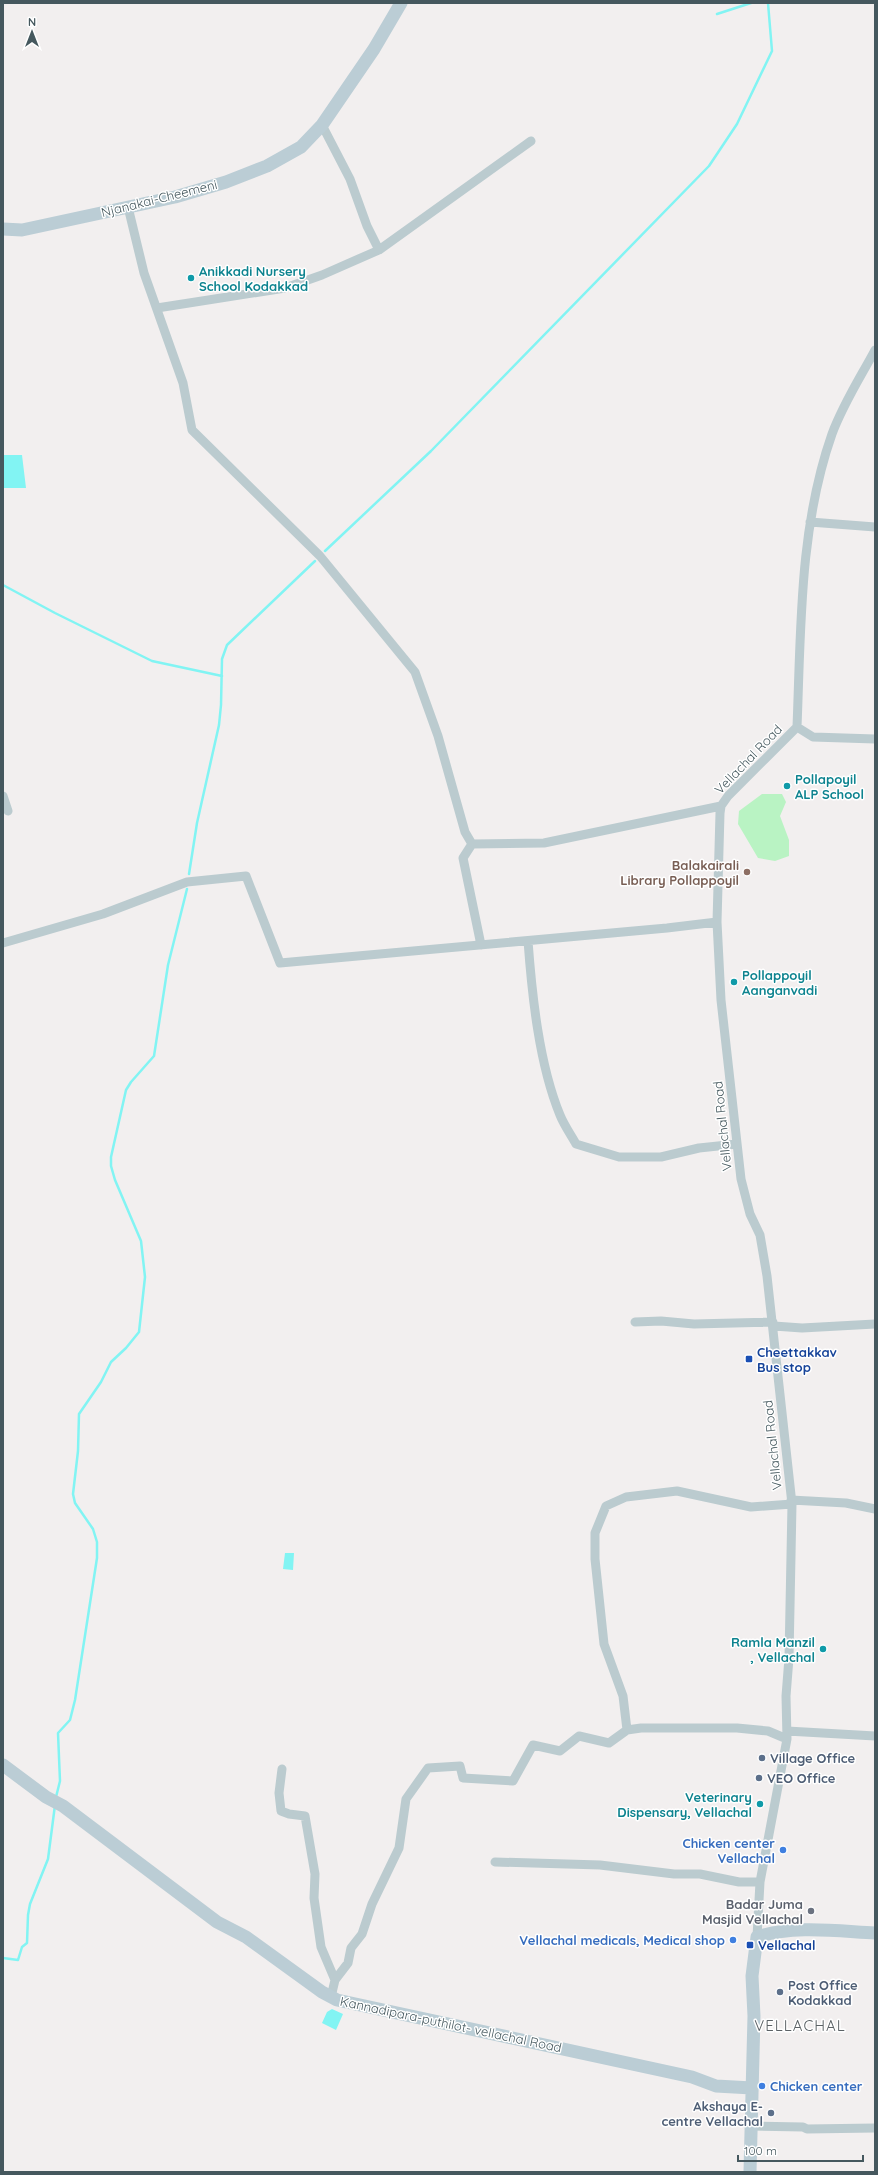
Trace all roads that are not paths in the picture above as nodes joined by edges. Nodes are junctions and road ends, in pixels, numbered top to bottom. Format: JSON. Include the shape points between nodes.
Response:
{"nodes":[{"id":1,"x":402,"y":3,"type":"edge"},
{"id":2,"x":322,"y":125,"type":"junction"},
{"id":3,"x":531,"y":141,"type":"dead end"},
{"id":4,"x":128,"y":207,"type":"junction"},
{"id":5,"x":3,"y":229,"type":"edge"},
{"id":6,"x":379,"y":250,"type":"junction"},
{"id":7,"x":157,"y":308,"type":"junction"},
{"id":8,"x":875,"y":350,"type":"edge"},
{"id":9,"x":810,"y":522,"type":"junction"},
{"id":10,"x":875,"y":527,"type":"edge"},
{"id":11,"x":797,"y":727,"type":"junction"},
{"id":12,"x":875,"y":739,"type":"edge"},
{"id":13,"x":3,"y":796,"type":"edge"},
{"id":14,"x":721,"y":806,"type":"junction"},
{"id":15,"x":8,"y":811,"type":"dead end"},
{"id":16,"x":472,"y":844,"type":"junction"},
{"id":17,"x":716,"y":922,"type":"junction"},
{"id":18,"x":528,"y":941,"type":"junction"},
{"id":19,"x":3,"y":943,"type":"edge"},
{"id":20,"x":481,"y":945,"type":"junction"},
{"id":21,"x":737,"y":1144,"type":"junction"},
{"id":22,"x":635,"y":1322,"type":"dead end"},
{"id":23,"x":773,"y":1324,"type":"junction"},
{"id":24,"x":875,"y":1324,"type":"edge"},
{"id":25,"x":792,"y":1502,"type":"junction"},
{"id":26,"x":875,"y":1509,"type":"edge"},
{"id":27,"x":627,"y":1730,"type":"junction"},
{"id":28,"x":787,"y":1735,"type":"junction"},
{"id":29,"x":875,"y":1736,"type":"edge"},
{"id":30,"x":3,"y":1765,"type":"edge"},
{"id":31,"x":282,"y":1769,"type":"dead end"},
{"id":32,"x":495,"y":1862,"type":"dead end"},
{"id":33,"x":760,"y":1882,"type":"junction"},
{"id":34,"x":875,"y":1933,"type":"edge"},
{"id":35,"x":756,"y":1936,"type":"junction"},
{"id":36,"x":335,"y":1980,"type":"junction"},
{"id":37,"x":331,"y":1997,"type":"junction"},
{"id":38,"x":752,"y":2088,"type":"junction"},
{"id":39,"x":750,"y":2126,"type":"junction"},
{"id":40,"x":875,"y":2128,"type":"edge"},
{"id":41,"x":750,"y":2172,"type":"edge"}],
"edges":[{"from":1,"to":2,"type":"main road","name":"Njanakai-Cheemeni"},
{"from":2,"to":4,"type":"main road","name":"Njanakai-Cheemeni","via":[[301,147],[267,166],[226,182]]},
{"from":2,"to":6,"type":"street","via":[[350,180]]},
{"from":3,"to":6,"type":"street"},
{"from":4,"to":5,"type":"main road","name":"Njanakai-Cheemeni","via":[[22,230]]},
{"from":4,"to":7,"type":"street","via":[[138,252]]},
{"from":6,"to":7,"type":"street","via":[[285,288]]},
{"from":7,"to":16,"type":"street","via":[[183,383],[192,430],[320,556],[415,672],[438,736],[464,832]]},
{"from":8,"to":9,"type":"street","name":"Vellachal Road","via":[[850,393],[832,434]]},
{"from":9,"to":10,"type":"street"},
{"from":9,"to":11,"type":"street","name":"Vellachal Road","via":[[801,599]]},
{"from":11,"to":12,"type":"street","via":[[813,737]]},
{"from":11,"to":14,"type":"street","name":"Vellachal Road"},
{"from":13,"to":15,"type":"street"},
{"from":14,"to":16,"type":"street","via":[[544,843]]},
{"from":14,"to":17,"type":"street","name":"Vellachal Road"},
{"from":16,"to":20,"type":"street","via":[[463,858]]},
{"from":17,"to":18,"type":"street"},
{"from":17,"to":21,"type":"street","name":"Vellachal Road","via":[[721,1000]]},
{"from":18,"to":20,"type":"street"},
{"from":18,"to":21,"type":"street","via":[[547,1076],[560,1116],[576,1144],[619,1157],[661,1156]]},
{"from":19,"to":20,"type":"street","via":[[103,914],[187,882],[246,876],[280,963]]},
{"from":21,"to":23,"type":"street","name":"Vellachal Road","via":[[741,1179],[750,1214],[760,1235]]},
{"from":22,"to":23,"type":"street"},
{"from":23,"to":24,"type":"street","via":[[802,1328]]},
{"from":23,"to":25,"type":"street","name":"Vellachal Road"},
{"from":25,"to":26,"type":"street","via":[[846,1503]]},
{"from":25,"to":27,"type":"street","via":[[752,1507],[677,1491],[626,1496],[606,1506],[595,1533],[595,1559],[604,1644],[623,1696]]},
{"from":25,"to":28,"type":"street","name":"Vellachal Road"},
{"from":27,"to":28,"type":"street","via":[[736,1728]]},
{"from":27,"to":36,"type":"street","via":[[609,1743],[579,1736],[560,1751],[533,1745],[513,1780],[463,1778],[460,1766],[428,1768],[406,1799],[399,1848],[372,1904],[362,1934],[351,1948],[348,1963]]},
{"from":28,"to":29,"type":"street"},
{"from":28,"to":33,"type":"street","name":"Vellachal Road"},
{"from":30,"to":37,"type":"main road","name":"Kannadipara-puthilot- vellachal Road","via":[[217,1922],[246,1937]]},
{"from":31,"to":36,"type":"street","via":[[279,1793],[281,1810],[305,1816],[308,1826],[321,1947]]},
{"from":32,"to":33,"type":"street","via":[[600,1865],[674,1874],[700,1874],[739,1882]]},
{"from":33,"to":35,"type":"street","name":"Vellachal Road"},
{"from":34,"to":35,"type":"main road","via":[[803,1930]]},
{"from":35,"to":38,"type":"main road","via":[[752,1976]]},
{"from":36,"to":37,"type":"street"},
{"from":37,"to":38,"type":"main road","name":"Kannadipara-puthilot- vellachal Road","via":[[692,2076],[716,2086]]},
{"from":38,"to":39,"type":"main road"},
{"from":39,"to":40,"type":"street","via":[[807,2129]]},
{"from":39,"to":41,"type":"main road"}]}
